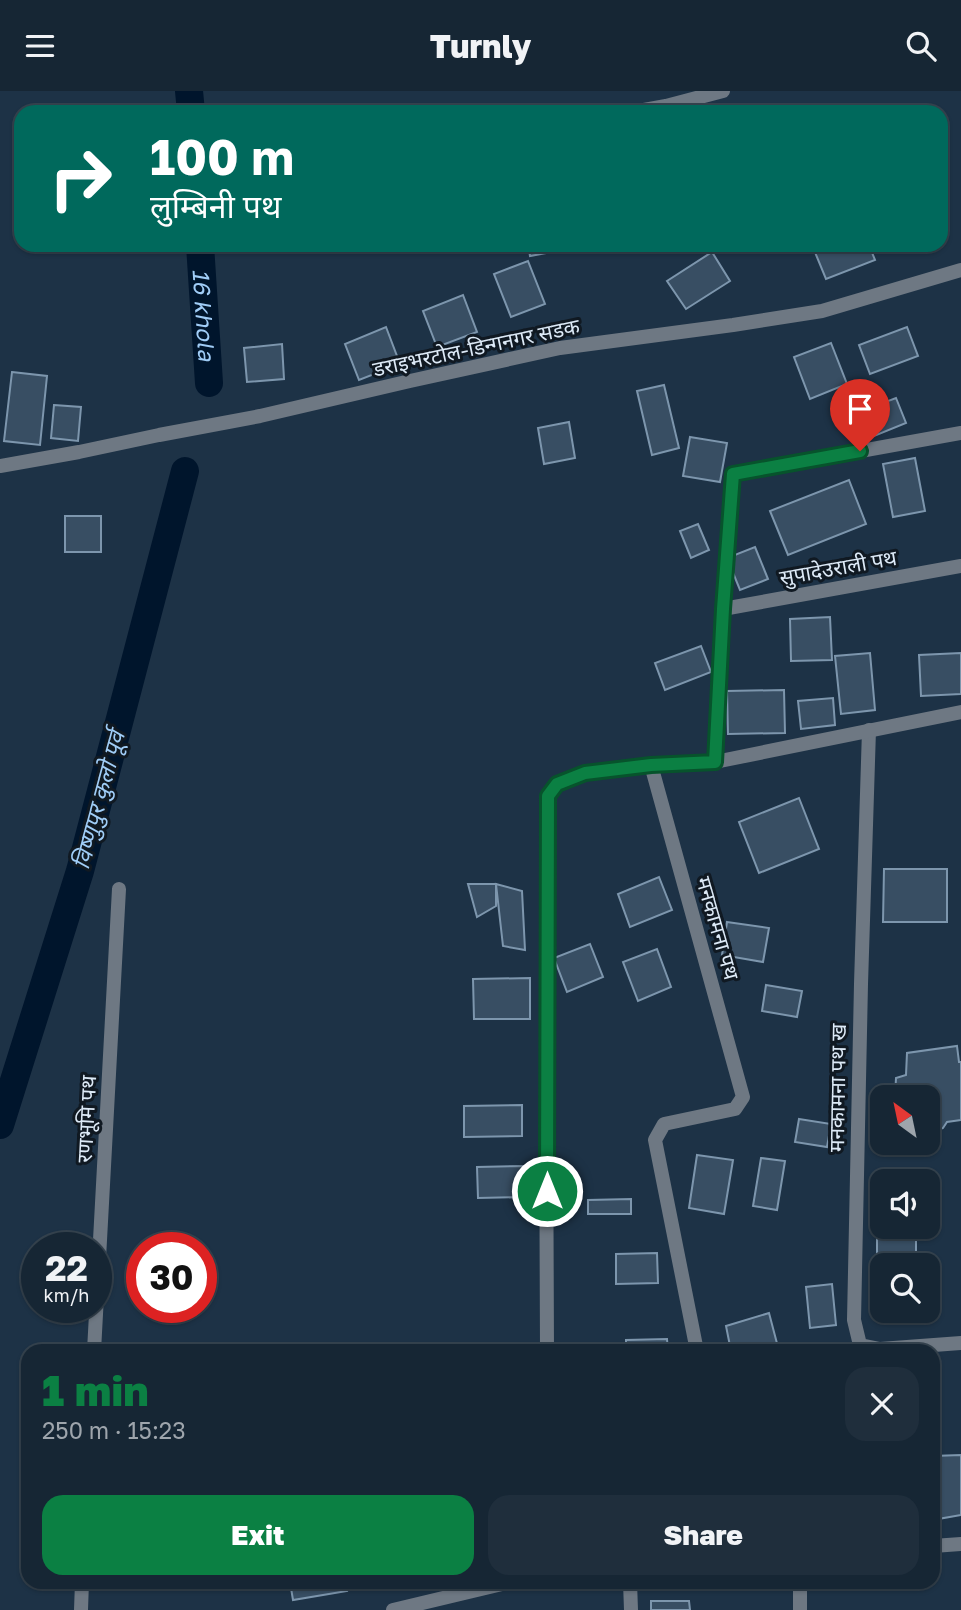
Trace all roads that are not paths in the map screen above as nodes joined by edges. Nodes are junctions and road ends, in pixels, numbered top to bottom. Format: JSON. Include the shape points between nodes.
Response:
{"nodes":[{"id":1,"x":723,"y":91,"type":"edge"},
{"id":2,"x":670,"y":105,"type":"edge"},
{"id":3,"x":961,"y":270,"type":"edge"},
{"id":4,"x":961,"y":433,"type":"edge"},
{"id":5,"x":0,"y":466,"type":"edge"},
{"id":6,"x":961,"y":566,"type":"edge"},
{"id":7,"x":723,"y":609,"type":"junction"},
{"id":8,"x":961,"y":712,"type":"edge"},
{"id":9,"x":869,"y":730,"type":"junction"},
{"id":10,"x":715,"y":762,"type":"junction"},
{"id":11,"x":651,"y":765,"type":"junction"},
{"id":12,"x":119,"y":889,"type":"dead end"},
{"id":13,"x":961,"y":1343,"type":"edge"},
{"id":14,"x":94,"y":1344,"type":"edge"},
{"id":15,"x":547,"y":1344,"type":"edge"},
{"id":16,"x":696,"y":1344,"type":"edge"},
{"id":17,"x":860,"y":1344,"type":"edge"},
{"id":18,"x":940,"y":1345,"type":"edge"},
{"id":19,"x":961,"y":1544,"type":"edge"},
{"id":20,"x":940,"y":1546,"type":"edge"},
{"id":21,"x":82,"y":1589,"type":"edge"},
{"id":22,"x":481,"y":1589,"type":"edge"},
{"id":23,"x":630,"y":1589,"type":"edge"},
{"id":24,"x":800,"y":1589,"type":"edge"},
{"id":25,"x":81,"y":1610,"type":"edge"},
{"id":26,"x":393,"y":1610,"type":"edge"},
{"id":27,"x":631,"y":1610,"type":"edge"},
{"id":28,"x":800,"y":1610,"type":"edge"}],
"edges":[{"from":1,"to":2,"type":"street"},
{"from":3,"to":5,"type":"street","name":"डराइभरटोल-डिन्गनगर सडक","via":[[822,311],[560,348],[260,417]]},
{"from":4,"to":7,"type":"street","via":[[733,474]]},
{"from":6,"to":7,"type":"street","name":"सुपादेउराली पथ"},
{"from":7,"to":10,"type":"street"},
{"from":8,"to":9,"type":"street"},
{"from":9,"to":10,"type":"street"},
{"from":9,"to":17,"type":"street","name":"मनकामना पथ ख","via":[[854,1320]]},
{"from":10,"to":11,"type":"street"},
{"from":11,"to":15,"type":"street","via":[[585,773],[557,784],[548,796]]},
{"from":11,"to":16,"type":"street","name":"मनकामना पथ","via":[[743,1097],[735,1109],[664,1124],[655,1140]]},
{"from":12,"to":14,"type":"street","name":"रणभूमि पथ"},
{"from":13,"to":18,"type":"street","name":"मनकामना पथ ख"},
{"from":19,"to":20,"type":"street"},
{"from":21,"to":25,"type":"street"},
{"from":22,"to":26,"type":"street"},
{"from":23,"to":27,"type":"street"},
{"from":24,"to":28,"type":"street"}]}
